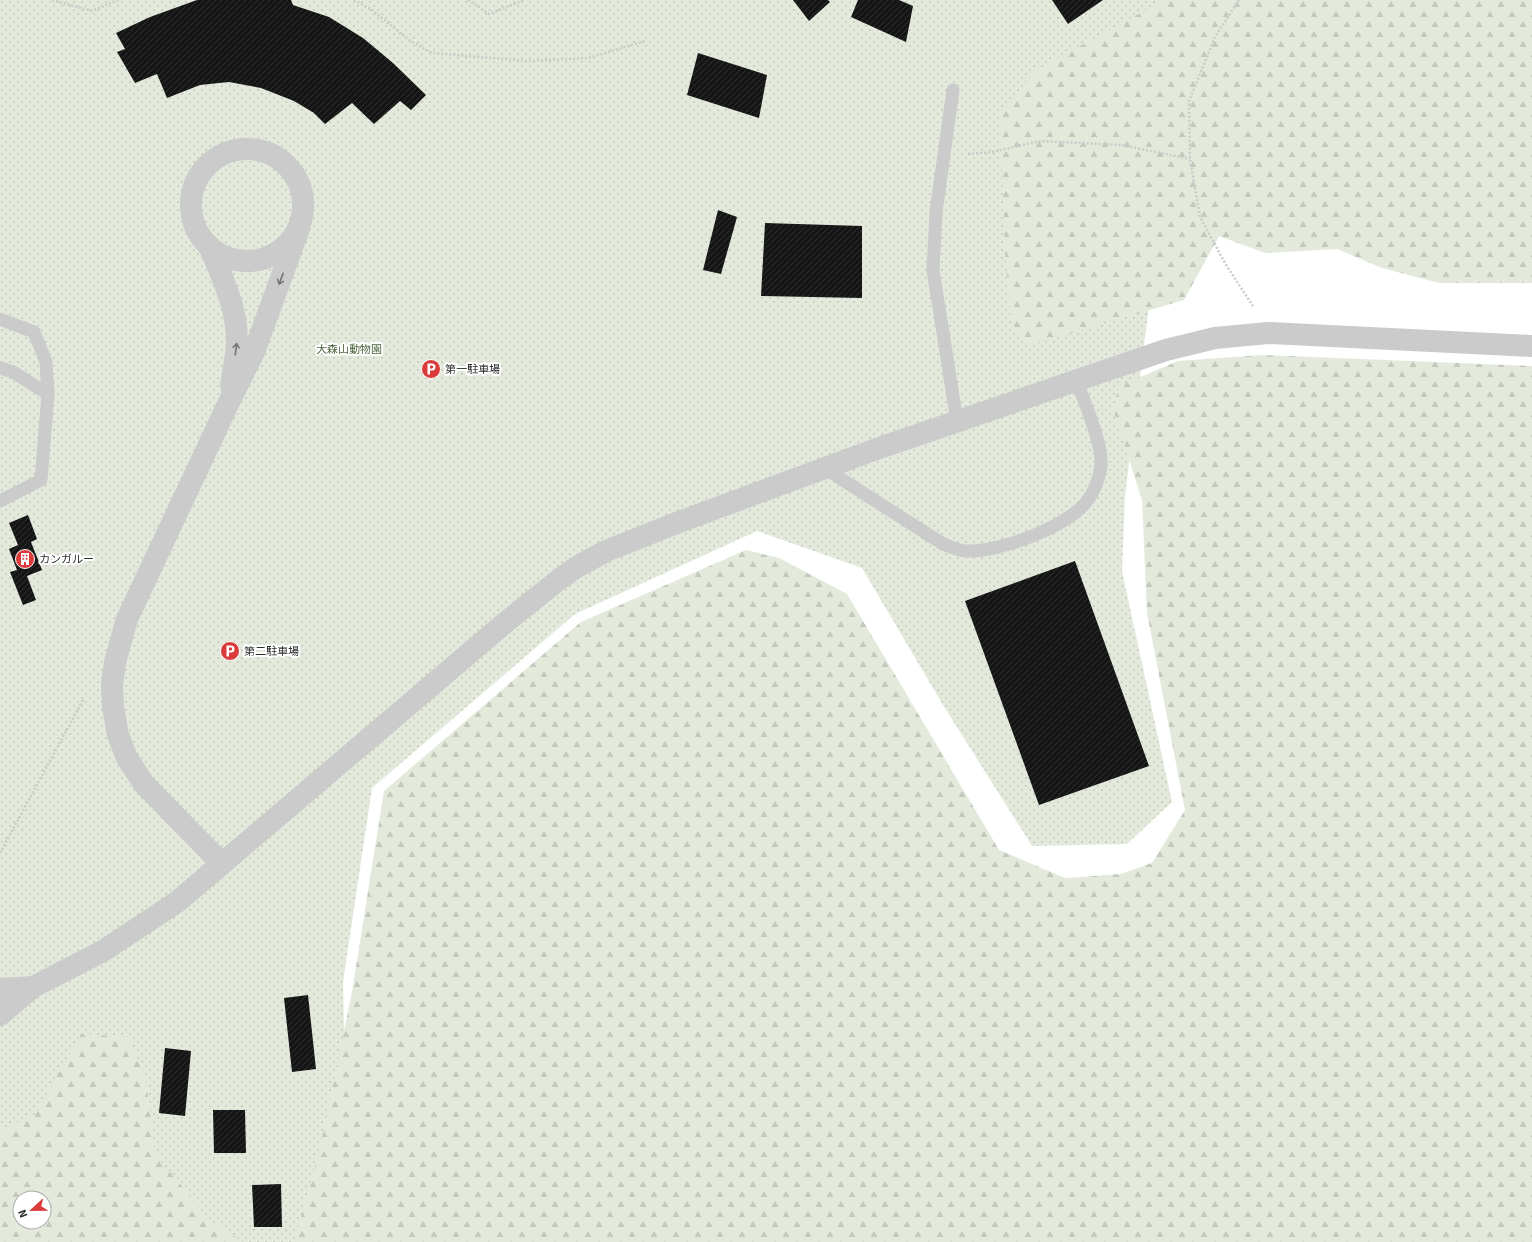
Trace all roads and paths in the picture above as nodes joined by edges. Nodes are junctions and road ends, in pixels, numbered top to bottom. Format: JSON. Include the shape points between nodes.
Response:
{"nodes":[{"id":1,"x":52,"y":0,"type":"edge"},
{"id":2,"x":118,"y":0,"type":"edge"},
{"id":3,"x":354,"y":0,"type":"edge"},
{"id":4,"x":468,"y":0,"type":"edge"},
{"id":5,"x":524,"y":0,"type":"edge"},
{"id":6,"x":1239,"y":0,"type":"edge"},
{"id":7,"x":645,"y":41,"type":"dead end"},
{"id":8,"x":953,"y":90,"type":"dead end"},
{"id":9,"x":944,"y":156,"type":"junction"},
{"id":10,"x":1190,"y":159,"type":"junction"},
{"id":11,"x":298,"y":229,"type":"junction"},
{"id":12,"x":209,"y":246,"type":"junction"},
{"id":13,"x":0,"y":318,"type":"edge"},
{"id":14,"x":1268,"y":333,"type":"junction"},
{"id":15,"x":1532,"y":346,"type":"edge"},
{"id":16,"x":0,"y":368,"type":"edge"},
{"id":17,"x":1076,"y":380,"type":"junction"},
{"id":18,"x":48,"y":394,"type":"junction"},
{"id":19,"x":229,"y":402,"type":"junction"},
{"id":20,"x":957,"y":421,"type":"junction"},
{"id":21,"x":824,"y":468,"type":"junction"},
{"id":22,"x":0,"y":502,"type":"edge"},
{"id":23,"x":86,"y":694,"type":"dead end"},
{"id":24,"x":0,"y":853,"type":"edge"},
{"id":25,"x":222,"y":864,"type":"junction"},
{"id":26,"x":33,"y":987,"type":"junction"},
{"id":27,"x":0,"y":989,"type":"edge"},
{"id":28,"x":0,"y":1015,"type":"edge"}],
"edges":[{"from":1,"to":2,"type":"path","via":[[92,12]]},
{"from":3,"to":7,"type":"path","via":[[372,10],[409,40],[432,53],[528,61],[588,58]]},
{"from":4,"to":5,"type":"path","via":[[489,14]]},
{"from":6,"to":10,"type":"path","via":[[1215,37],[1189,101]]},
{"from":8,"to":9,"type":"lane"},
{"from":9,"to":10,"type":"path","via":[[992,152],[1040,141],[1120,145]]},
{"from":9,"to":20,"type":"lane","via":[[936,212],[933,270]]},
{"from":10,"to":14,"type":"path","via":[[1200,217]]},
{"from":11,"to":12,"type":"street","via":[[288,244],[273,256],[256,261],[237,261],[220,255]]},
{"from":11,"to":12,"type":"street","via":[[303,212],[303,193],[296,176],[284,162],[268,152],[249,148],[230,150],[213,159],[200,173],[192,191],[190,210],[195,228]]},
{"from":11,"to":19,"type":"street","one_way":true,"via":[[254,352]]},
{"from":19,"to":12,"type":"street","one_way":true,"via":[[237,343],[234,318],[229,292]]},
{"from":13,"to":18,"type":"lane","via":[[34,332],[46,362]]},
{"from":14,"to":15,"type":"street"},
{"from":14,"to":17,"type":"street","via":[[1215,338],[1173,348]]},
{"from":16,"to":18,"type":"lane","via":[[13,372]]},
{"from":17,"to":20,"type":"street"},
{"from":17,"to":21,"type":"lane","via":[[1096,434],[1101,466],[1087,502],[1067,518],[1031,537],[988,550],[964,552],[943,544]]},
{"from":18,"to":22,"type":"lane","via":[[41,480]]},
{"from":19,"to":25,"type":"street","via":[[127,618],[115,662],[112,685],[118,735],[127,758],[144,784]]},
{"from":20,"to":21,"type":"street"},
{"from":21,"to":25,"type":"street","via":[[672,524],[606,551],[575,568],[506,622]]},
{"from":23,"to":24,"type":"path"},
{"from":25,"to":26,"type":"street","via":[[177,902],[141,927]]},
{"from":26,"to":27,"type":"street"},
{"from":26,"to":28,"type":"street"}]}
